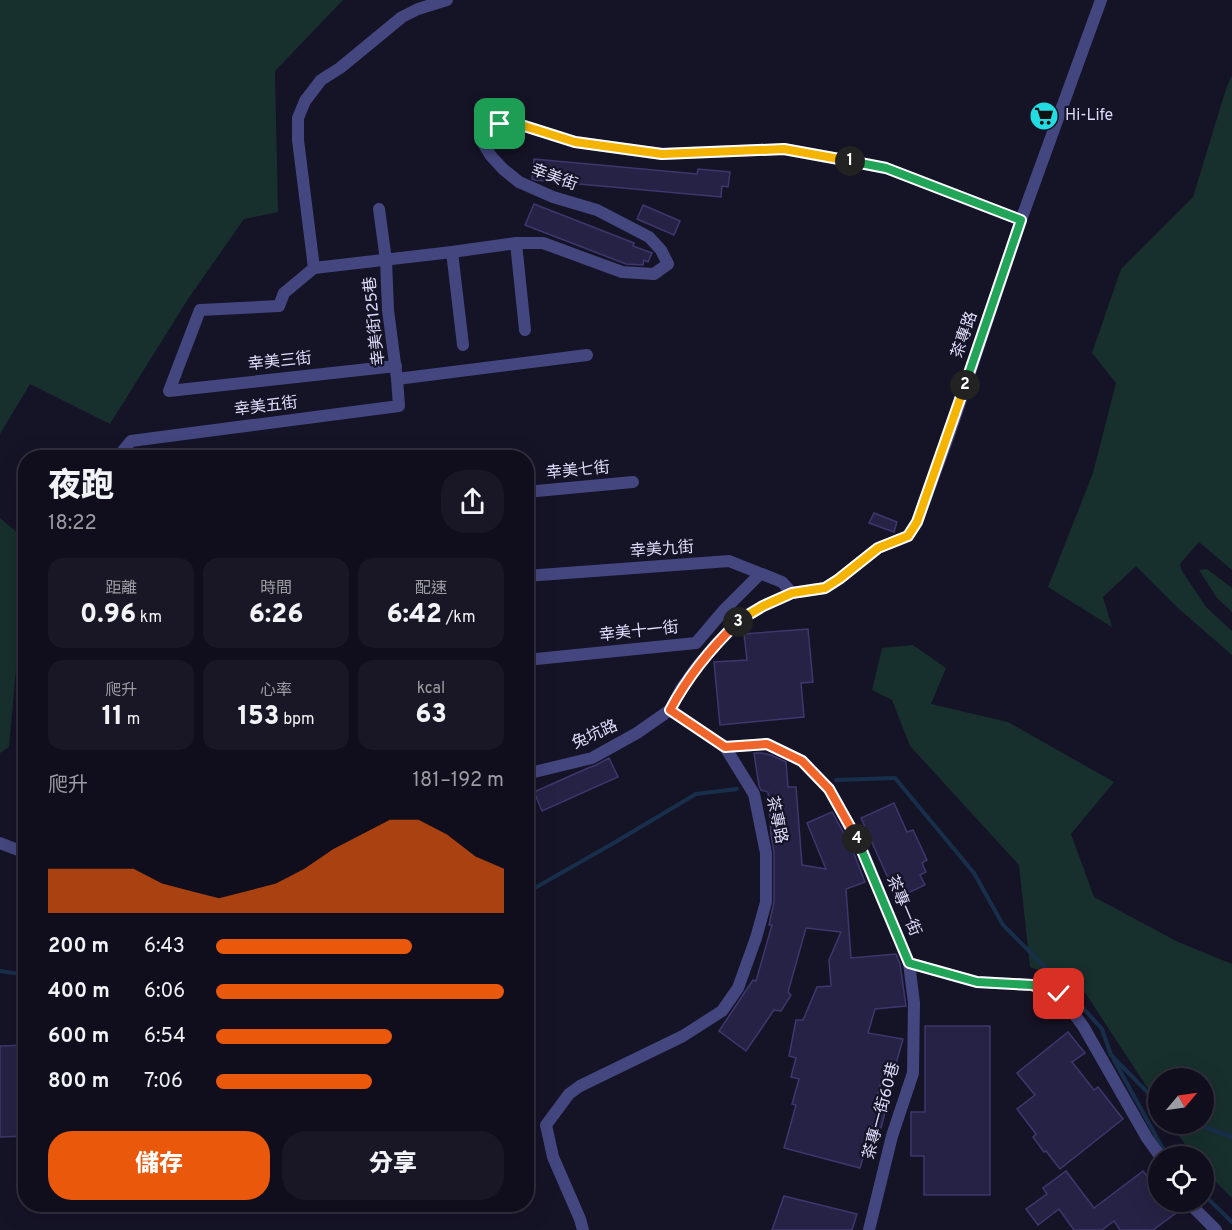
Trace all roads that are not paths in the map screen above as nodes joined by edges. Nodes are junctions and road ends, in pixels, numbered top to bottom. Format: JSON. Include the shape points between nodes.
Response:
{"nodes":[{"id":1,"x":447,"y":0,"type":"edge"},
{"id":2,"x":1101,"y":0,"type":"edge"},
{"id":3,"x":379,"y":209,"type":"dead end"},
{"id":4,"x":1021,"y":220,"type":"junction"},
{"id":5,"x":516,"y":243,"type":"junction"},
{"id":6,"x":452,"y":252,"type":"junction"},
{"id":7,"x":386,"y":260,"type":"junction"},
{"id":8,"x":314,"y":268,"type":"junction"},
{"id":9,"x":525,"y":330,"type":"dead end"},
{"id":10,"x":463,"y":345,"type":"dead end"},
{"id":11,"x":587,"y":356,"type":"dead end"},
{"id":12,"x":396,"y":366,"type":"junction"},
{"id":13,"x":398,"y":379,"type":"junction"},
{"id":14,"x":124,"y":450,"type":"edge"},
{"id":15,"x":633,"y":482,"type":"dead end"},
{"id":16,"x":534,"y":491,"type":"edge"},
{"id":17,"x":760,"y":574,"type":"junction"},
{"id":18,"x":534,"y":575,"type":"edge"},
{"id":19,"x":792,"y":593,"type":"junction"},
{"id":20,"x":534,"y":659,"type":"edge"},
{"id":21,"x":670,"y":710,"type":"junction"},
{"id":22,"x":725,"y":747,"type":"junction"},
{"id":23,"x":534,"y":772,"type":"edge"},
{"id":24,"x":0,"y":843,"type":"edge"},
{"id":25,"x":18,"y":850,"type":"edge"},
{"id":26,"x":909,"y":963,"type":"junction"},
{"id":27,"x":1153,"y":1146,"type":"edge"},
{"id":28,"x":1199,"y":1212,"type":"edge"},
{"id":29,"x":583,"y":1230,"type":"edge"},
{"id":30,"x":869,"y":1230,"type":"edge"},
{"id":31,"x":1215,"y":1230,"type":"edge"}],
"edges":[{"from":1,"to":8,"type":"street","via":[[402,17],[321,80],[305,101],[298,118],[298,140]]},
{"from":2,"to":4,"type":"street","name":"茶專路"},
{"from":3,"to":7,"type":"street","name":"幸美街125巷"},
{"from":4,"to":5,"type":"street","name":"幸美街","via":[[886,168],[784,149],[662,154],[575,142],[518,124],[500,124],[481,140],[503,170],[519,182],[597,210],[649,237],[668,264],[654,274],[622,272],[543,243]]},
{"from":4,"to":19,"type":"street","name":"茶專路","via":[[917,522],[908,536],[878,548],[825,588]]},
{"from":5,"to":6,"type":"street","name":"幸美街"},
{"from":5,"to":9,"type":"street"},
{"from":6,"to":7,"type":"street","name":"幸美街"},
{"from":6,"to":10,"type":"street"},
{"from":7,"to":8,"type":"street","name":"幸美街"},
{"from":7,"to":12,"type":"street","name":"幸美街125巷"},
{"from":8,"to":12,"type":"street","name":"幸美三街","via":[[285,293],[279,306],[200,310],[169,392]]},
{"from":11,"to":13,"type":"street"},
{"from":12,"to":13,"type":"street","name":"幸美街125巷"},
{"from":13,"to":14,"type":"street","name":"幸美五街","via":[[399,406],[131,441]]},
{"from":15,"to":16,"type":"street","name":"幸美七街"},
{"from":17,"to":18,"type":"street","name":"幸美九街","via":[[729,561]]},
{"from":17,"to":19,"type":"street","name":"幸美九街","via":[[782,582]]},
{"from":17,"to":20,"type":"street","name":"幸美十一街","via":[[696,643]]},
{"from":19,"to":21,"type":"street","name":"茶專路","via":[[743,618],[696,668]]},
{"from":21,"to":22,"type":"street","name":"茶專路"},
{"from":21,"to":23,"type":"street","name":"兔坑路","via":[[592,758]]},
{"from":22,"to":26,"type":"street","name":"茶專一街","via":[[767,744],[802,761],[829,789],[860,845]]},
{"from":22,"to":29,"type":"street","name":"茶專路","via":[[754,795],[766,853],[766,902],[756,938],[738,988],[722,1011],[683,1036],[580,1086],[568,1094],[546,1125],[553,1157]]},
{"from":24,"to":25,"type":"street"},
{"from":26,"to":27,"type":"street","name":"茶專一街","via":[[977,982],[1032,985],[1059,994],[1083,1026]]},
{"from":26,"to":30,"type":"street","name":"茶專一街60巷","via":[[914,1003],[913,1073],[892,1136]]},
{"from":28,"to":31,"type":"street"}]}
